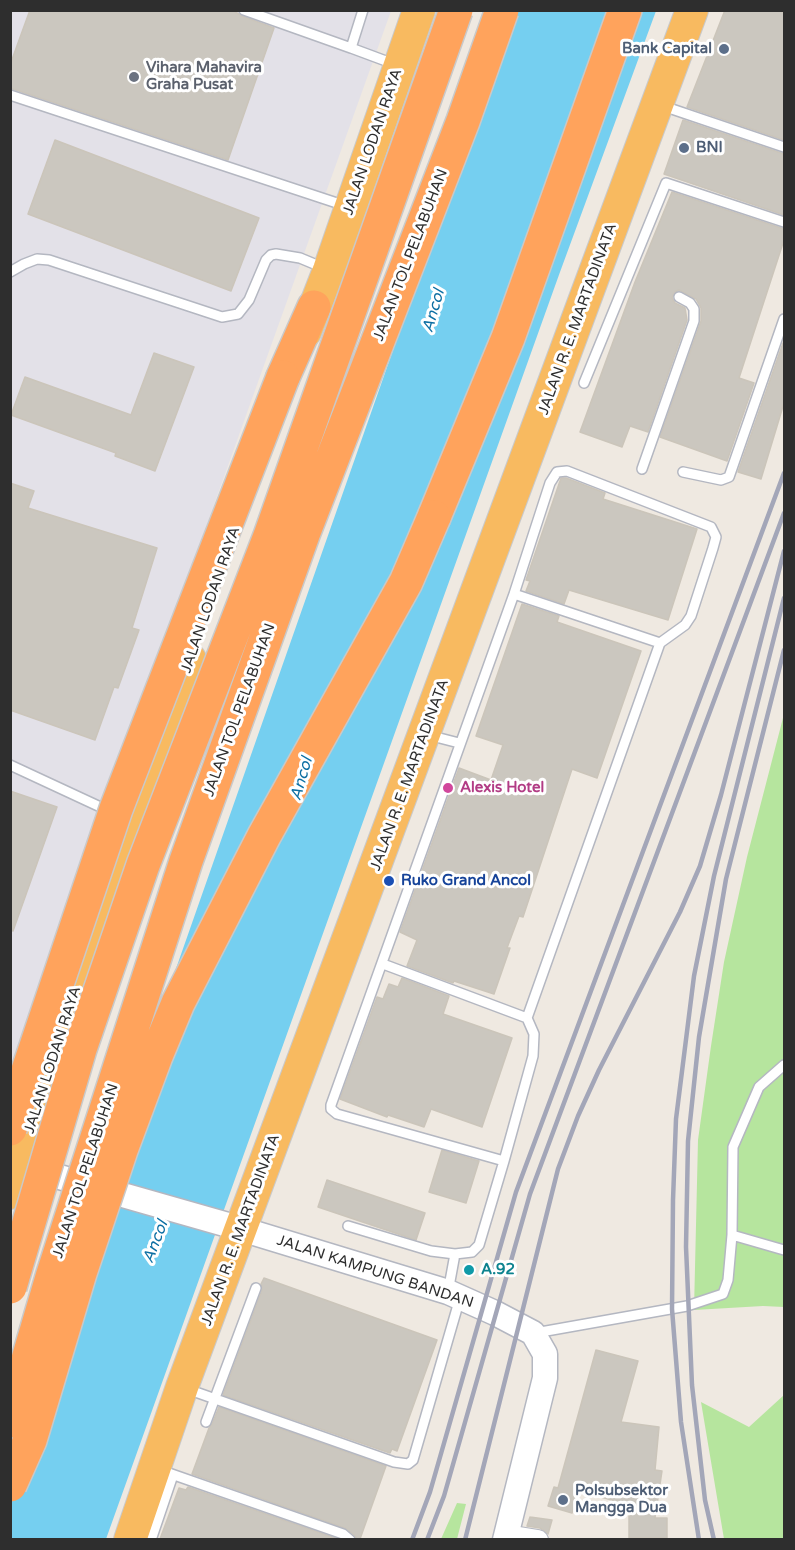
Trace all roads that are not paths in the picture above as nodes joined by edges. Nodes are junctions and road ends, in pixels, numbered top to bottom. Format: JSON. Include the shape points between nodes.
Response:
{"nodes":[{"id":1,"x":244,"y":10,"type":"edge"},
{"id":2,"x":363,"y":10,"type":"edge"},
{"id":3,"x":419,"y":10,"type":"edge"},
{"id":4,"x":456,"y":10,"type":"edge"},
{"id":5,"x":502,"y":10,"type":"edge"},
{"id":6,"x":625,"y":10,"type":"edge"},
{"id":7,"x":692,"y":10,"type":"edge"},
{"id":8,"x":351,"y":48,"type":"junction"},
{"id":9,"x":399,"y":66,"type":"junction"},
{"id":10,"x":10,"y":95,"type":"edge"},
{"id":11,"x":658,"y":104,"type":"junction"},
{"id":12,"x":784,"y":147,"type":"edge"},
{"id":13,"x":351,"y":207,"type":"junction"},
{"id":14,"x":784,"y":222,"type":"edge"},
{"id":15,"x":329,"y":270,"type":"junction"},
{"id":16,"x":10,"y":272,"type":"edge"},
{"id":17,"x":679,"y":297,"type":"dead end"},
{"id":18,"x":314,"y":307,"type":"junction"},
{"id":19,"x":784,"y":319,"type":"edge"},
{"id":20,"x":593,"y":321,"type":"junction"},
{"id":21,"x":584,"y":383,"type":"dead end"},
{"id":22,"x":642,"y":470,"type":"dead end"},
{"id":23,"x":682,"y":472,"type":"dead end"},
{"id":24,"x":513,"y":594,"type":"junction"},
{"id":25,"x":660,"y":643,"type":"junction"},
{"id":26,"x":425,"y":734,"type":"junction"},
{"id":27,"x":459,"y":743,"type":"junction"},
{"id":28,"x":10,"y":765,"type":"edge"},
{"id":29,"x":133,"y":823,"type":"junction"},
{"id":30,"x":383,"y":964,"type":"junction"},
{"id":31,"x":527,"y":1018,"type":"junction"},
{"id":32,"x":784,"y":1065,"type":"edge"},
{"id":33,"x":504,"y":1161,"type":"junction"},
{"id":34,"x":17,"y":1166,"type":"edge"},
{"id":35,"x":348,"y":1226,"type":"dead end"},
{"id":36,"x":234,"y":1227,"type":"junction"},
{"id":37,"x":732,"y":1235,"type":"junction"},
{"id":38,"x":784,"y":1250,"type":"edge"},
{"id":39,"x":455,"y":1254,"type":"junction"},
{"id":40,"x":10,"y":1287,"type":"edge"},
{"id":41,"x":256,"y":1288,"type":"dead end"},
{"id":42,"x":454,"y":1295,"type":"junction"},
{"id":43,"x":533,"y":1333,"type":"junction"},
{"id":44,"x":182,"y":1387,"type":"junction"},
{"id":45,"x":214,"y":1398,"type":"junction"},
{"id":46,"x":10,"y":1421,"type":"edge"},
{"id":47,"x":206,"y":1422,"type":"dead end"},
{"id":48,"x":162,"y":1477,"type":"junction"},
{"id":49,"x":10,"y":1485,"type":"edge"},
{"id":50,"x":506,"y":1537,"type":"edge"},
{"id":51,"x":130,"y":1539,"type":"edge"},
{"id":52,"x":151,"y":1539,"type":"edge"},
{"id":53,"x":350,"y":1539,"type":"edge"},
{"id":54,"x":538,"y":1539,"type":"edge"}],
"edges":[{"from":1,"to":8,"type":"lane"},
{"from":2,"to":8,"type":"lane"},
{"from":3,"to":9,"type":"highway","name":"JALAN LODAN RAYA"},
{"from":4,"to":40,"type":"highway","bridge":true,"via":[[270,536],[143,865],[80,1049]]},
{"from":5,"to":46,"type":"highway","name":"JALAN TOL PELABUHAN","bridge":true,"via":[[304,532],[186,861]]},
{"from":6,"to":49,"type":"highway","bridge":true,"via":[[508,338],[406,582],[264,836],[178,1003],[121,1150],[30,1440]]},
{"from":7,"to":11,"type":"highway","name":"JALAN R. E. MARTADINATA"},
{"from":8,"to":9,"type":"lane"},
{"from":9,"to":13,"type":"highway","name":"JALAN LODAN RAYA"},
{"from":10,"to":13,"type":"lane"},
{"from":11,"to":12,"type":"lane"},
{"from":11,"to":20,"type":"highway","name":"JALAN R. E. MARTADINATA"},
{"from":13,"to":15,"type":"highway","name":"JALAN LODAN RAYA"},
{"from":14,"to":20,"type":"lane","via":[[666,183],[630,282]]},
{"from":15,"to":16,"type":"lane","via":[[300,258],[271,255],[249,300],[237,314],[222,317],[48,260],[37,259]]},
{"from":15,"to":18,"type":"highway","name":"JALAN LODAN RAYA"},
{"from":17,"to":22,"type":"lane","via":[[694,309],[694,321]]},
{"from":18,"to":29,"type":"highway","name":"JALAN LODAN RAYA"},
{"from":18,"to":34,"type":"highway","bridge":true,"via":[[283,377],[116,809],[27,1074]]},
{"from":19,"to":23,"type":"lane","via":[[729,477],[721,480]]},
{"from":20,"to":21,"type":"lane"},
{"from":20,"to":26,"type":"highway","name":"JALAN R. E. MARTADINATA"},
{"from":24,"to":25,"type":"lane"},
{"from":24,"to":25,"type":"lane","via":[[550,483],[557,472],[567,471],[711,527],[717,537],[691,616]]},
{"from":24,"to":27,"type":"lane"},
{"from":25,"to":31,"type":"lane"},
{"from":26,"to":27,"type":"lane"},
{"from":26,"to":36,"type":"highway","name":"JALAN R. E. MARTADINATA"},
{"from":27,"to":30,"type":"lane"},
{"from":28,"to":29,"type":"lane"},
{"from":29,"to":34,"type":"highway","name":"JALAN LODAN RAYA"},
{"from":30,"to":31,"type":"lane"},
{"from":30,"to":33,"type":"lane","via":[[331,1109],[337,1114]]},
{"from":31,"to":33,"type":"lane","via":[[534,1034],[532,1056]]},
{"from":32,"to":37,"type":"lane","via":[[759,1087],[733,1147]]},
{"from":33,"to":39,"type":"lane","via":[[479,1245],[472,1252]]},
{"from":34,"to":36,"type":"street","name":"JALAN KAMPUNG BANDAN"},
{"from":35,"to":39,"type":"lane","via":[[431,1251]]},
{"from":36,"to":42,"type":"street","name":"JALAN KAMPUNG BANDAN"},
{"from":36,"to":44,"type":"highway","name":"JALAN R. E. MARTADINATA"},
{"from":37,"to":38,"type":"lane"},
{"from":37,"to":43,"type":"lane","via":[[723,1294],[687,1306]]},
{"from":39,"to":42,"type":"lane"},
{"from":41,"to":45,"type":"lane"},
{"from":42,"to":43,"type":"street","name":"JALAN KAMPUNG BANDAN"},
{"from":42,"to":45,"type":"lane","via":[[414,1460],[408,1464]]},
{"from":43,"to":50,"type":"street","via":[[545,1354],[545,1378]]},
{"from":44,"to":45,"type":"lane"},
{"from":44,"to":48,"type":"highway","name":"JALAN R. E. MARTADINATA"},
{"from":45,"to":47,"type":"lane"},
{"from":48,"to":51,"type":"highway","name":"JALAN R. E. MARTADINATA"},
{"from":48,"to":52,"type":"lane"},
{"from":48,"to":53,"type":"lane"},
{"from":50,"to":54,"type":"street"}]}
